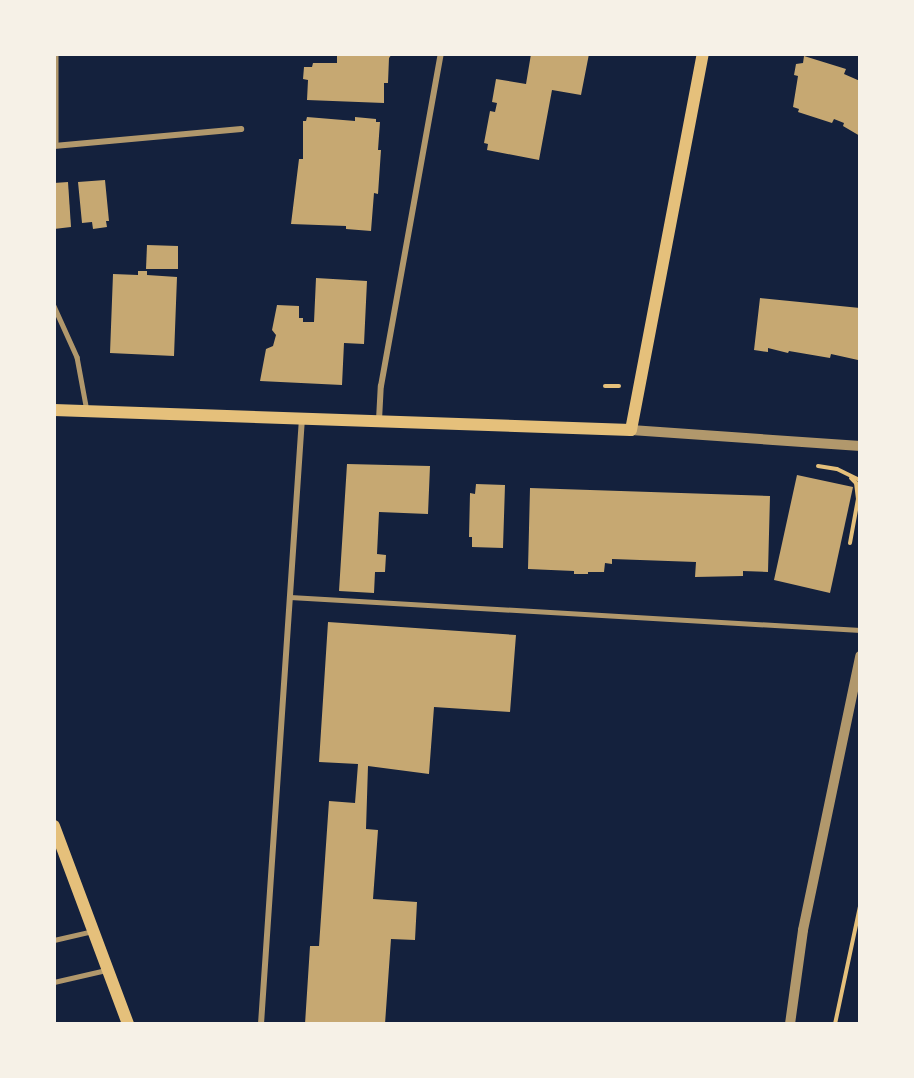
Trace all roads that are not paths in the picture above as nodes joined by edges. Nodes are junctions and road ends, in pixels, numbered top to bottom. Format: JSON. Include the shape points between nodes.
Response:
{"nodes":[{"id":1,"x":56,"y":54,"type":"edge"},
{"id":2,"x":441,"y":54,"type":"edge"},
{"id":3,"x":703,"y":54,"type":"edge"},
{"id":4,"x":241,"y":129,"type":"dead end"},
{"id":5,"x":55,"y":145,"type":"edge"},
{"id":6,"x":54,"y":306,"type":"edge"},
{"id":7,"x":54,"y":410,"type":"edge"},
{"id":8,"x":87,"y":411,"type":"junction"},
{"id":9,"x":302,"y":417,"type":"junction"},
{"id":10,"x":379,"y":420,"type":"junction"},
{"id":11,"x":631,"y":430,"type":"junction"},
{"id":12,"x":860,"y":446,"type":"edge"},
{"id":13,"x":290,"y":597,"type":"junction"},
{"id":14,"x":860,"y":630,"type":"edge"},
{"id":15,"x":860,"y":656,"type":"edge"},
{"id":16,"x":54,"y":826,"type":"edge"},
{"id":17,"x":92,"y":931,"type":"junction"},
{"id":18,"x":54,"y":940,"type":"edge"},
{"id":19,"x":106,"y":970,"type":"junction"},
{"id":20,"x":54,"y":982,"type":"edge"},
{"id":21,"x":128,"y":1024,"type":"edge"},
{"id":22,"x":261,"y":1024,"type":"edge"},
{"id":23,"x":790,"y":1024,"type":"edge"}],
"edges":[{"from":1,"to":5,"type":"lane"},
{"from":2,"to":10,"type":"street","via":[[381,386]]},
{"from":3,"to":11,"type":"main road"},
{"from":4,"to":5,"type":"street"},
{"from":6,"to":8,"type":"lane","via":[[77,357]]},
{"from":7,"to":8,"type":"main road"},
{"from":8,"to":9,"type":"main road"},
{"from":9,"to":10,"type":"main road"},
{"from":9,"to":13,"type":"street"},
{"from":10,"to":11,"type":"main road"},
{"from":11,"to":12,"type":"street"},
{"from":13,"to":14,"type":"lane"},
{"from":13,"to":22,"type":"street"},
{"from":15,"to":23,"type":"street","via":[[803,930]]},
{"from":16,"to":17,"type":"main road"},
{"from":17,"to":18,"type":"lane"},
{"from":17,"to":19,"type":"main road"},
{"from":19,"to":20,"type":"lane"},
{"from":19,"to":21,"type":"main road"}]}
